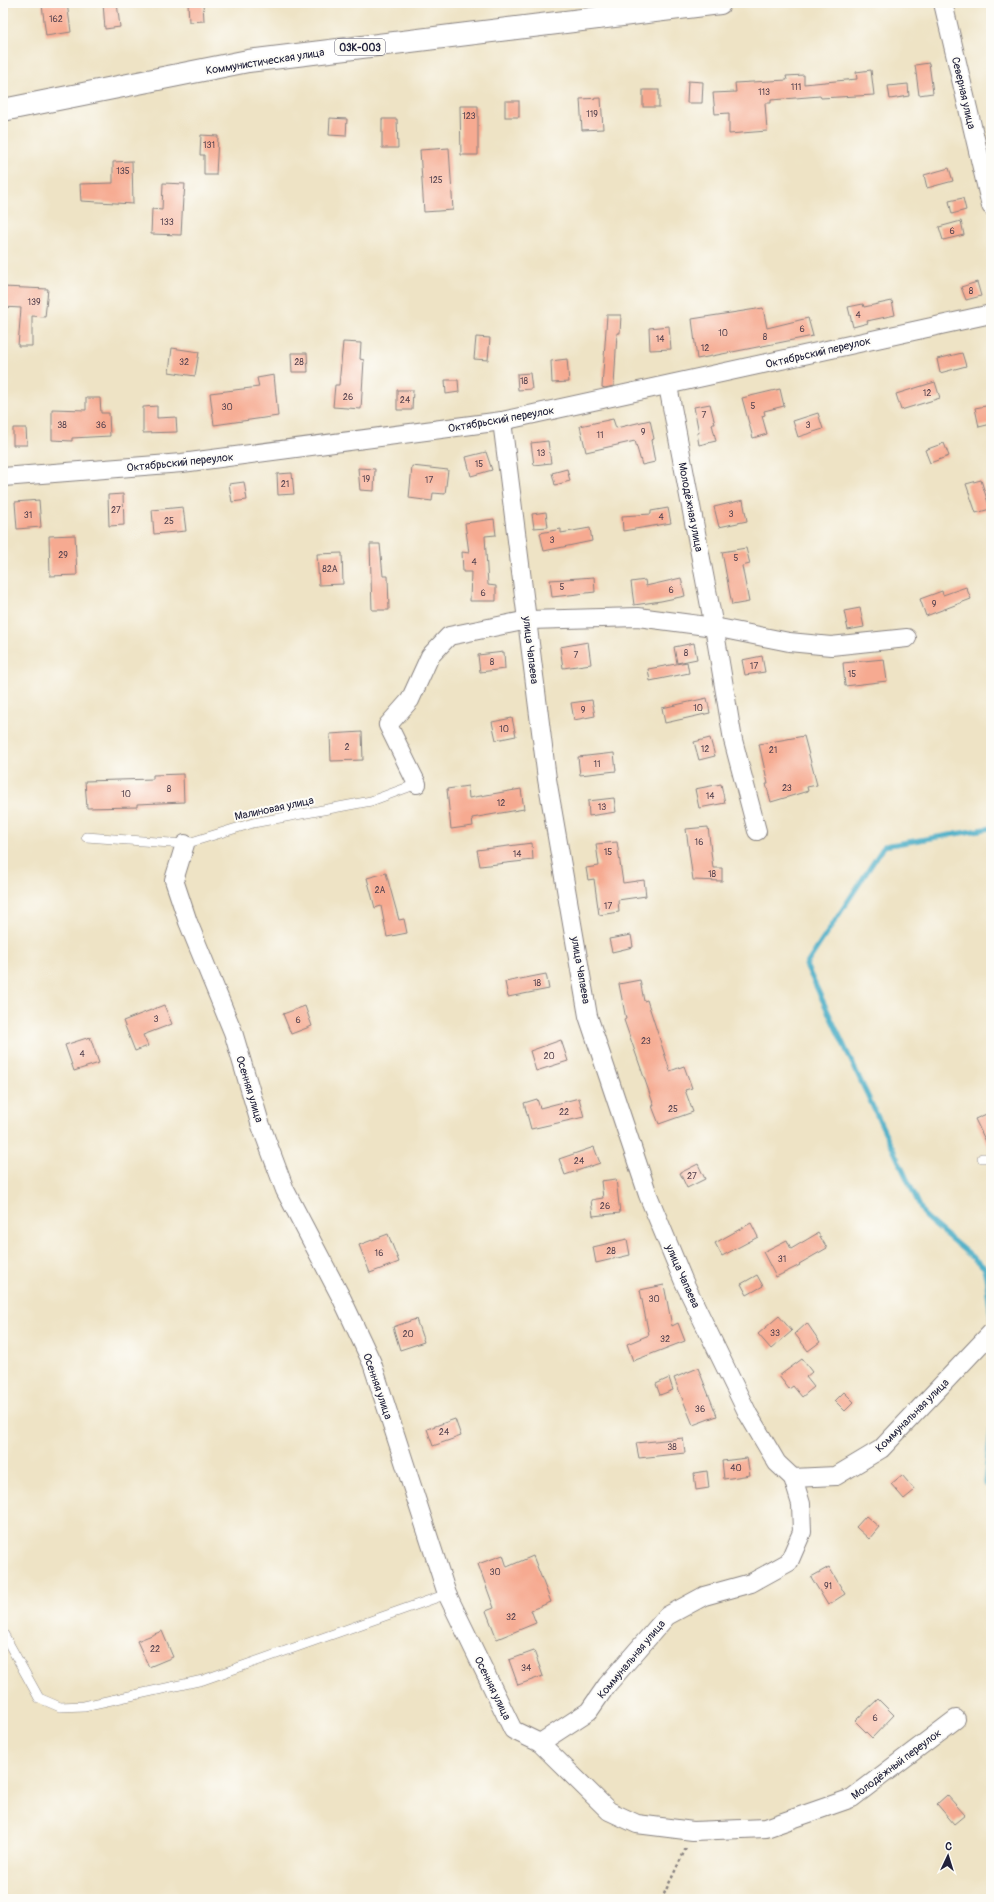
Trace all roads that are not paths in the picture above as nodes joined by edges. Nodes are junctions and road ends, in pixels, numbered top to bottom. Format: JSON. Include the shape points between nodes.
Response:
{"nodes":[{"id":1,"x":720,"y":3,"type":"edge"},
{"id":2,"x":943,"y":3,"type":"edge"},
{"id":3,"x":610,"y":10,"type":"edge"},
{"id":4,"x":3,"y":110,"type":"edge"},
{"id":5,"x":991,"y":206,"type":"edge"},
{"id":6,"x":991,"y":314,"type":"edge"},
{"id":7,"x":668,"y":386,"type":"junction"},
{"id":8,"x":502,"y":421,"type":"junction"},
{"id":9,"x":3,"y":477,"type":"edge"},
{"id":10,"x":528,"y":620,"type":"junction"},
{"id":11,"x":714,"y":628,"type":"junction"},
{"id":12,"x":907,"y":638,"type":"dead end"},
{"id":13,"x":417,"y":784,"type":"joint"},
{"id":14,"x":757,"y":831,"type":"dead end"},
{"id":15,"x":86,"y":837,"type":"dead end"},
{"id":16,"x":185,"y":844,"type":"junction"},
{"id":17,"x":991,"y":1333,"type":"edge"},
{"id":18,"x":793,"y":1478,"type":"junction"},
{"id":19,"x":447,"y":1594,"type":"junction"},
{"id":20,"x":3,"y":1633,"type":"edge"},
{"id":21,"x":956,"y":1719,"type":"dead end"},
{"id":22,"x":540,"y":1743,"type":"junction"},
{"id":23,"x":693,"y":1831,"type":"joint"}],
"edges":[{"from":1,"to":3,"type":"main road","name":"Коммунистическая улица","number":"03К-003"},
{"from":2,"to":5,"type":"street","name":"Северная улица"},
{"from":3,"to":4,"type":"main road","name":"Коммунистическая улица","number":"03К-003","via":[[248,61]]},
{"from":6,"to":7,"type":"street","name":"Октябрьский переулок"},
{"from":7,"to":8,"type":"street","name":"Октябрьский переулок"},
{"from":7,"to":11,"type":"street","name":"Молодёжная улица"},
{"from":8,"to":9,"type":"street","name":"Октябрьский переулок","via":[[182,463]]},
{"from":8,"to":10,"type":"street","name":"улица Чапаева"},
{"from":10,"to":11,"type":"street","via":[[638,617]]},
{"from":10,"to":13,"type":"street","via":[[449,636],[430,656],[410,700],[388,725]]},
{"from":10,"to":18,"type":"street","name":"улица Чапаева","via":[[547,779],[588,1016],[648,1195],[684,1282],[748,1414],[777,1463]]},
{"from":11,"to":12,"type":"street","via":[[789,642],[831,646]]},
{"from":11,"to":14,"type":"street","name":"Молодёжная улица","via":[[734,740]]},
{"from":13,"to":16,"type":"lane","name":"Малиновая улица","via":[[371,801],[252,823]]},
{"from":15,"to":16,"type":"lane","name":"Малиновая улица"},
{"from":16,"to":19,"type":"street","name":"Осенняя улица","via":[[174,880],[188,922],[233,1032],[260,1123],[285,1190],[372,1363]]},
{"from":17,"to":18,"type":"street","name":"Коммунальная улица","via":[[881,1449],[836,1476]]},
{"from":18,"to":22,"type":"street","name":"Коммунальная улица","via":[[801,1504],[802,1532],[789,1562],[751,1583],[704,1596],[667,1616],[607,1684],[589,1711]]},
{"from":19,"to":20,"type":"lane","via":[[203,1680],[84,1706],[60,1708],[38,1698]]},
{"from":19,"to":22,"type":"street","name":"Осенняя улица","via":[[513,1730]]},
{"from":21,"to":23,"type":"street","name":"Молодёжный переулок","via":[[852,1798],[766,1828]]},
{"from":22,"to":23,"type":"street","name":"Осенняя улица","via":[[609,1811],[637,1824]]}]}
